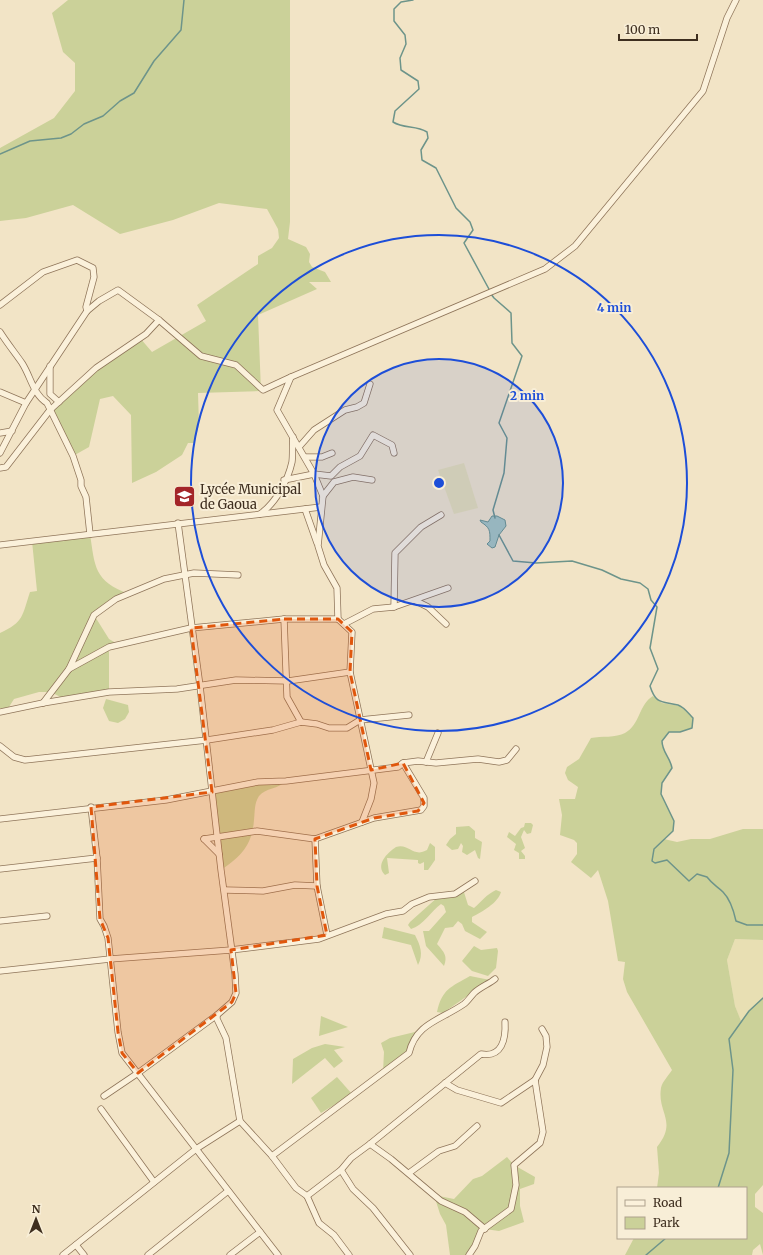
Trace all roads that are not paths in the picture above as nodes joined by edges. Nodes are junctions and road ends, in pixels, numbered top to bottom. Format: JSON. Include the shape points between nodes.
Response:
{"nodes":[{"id":1,"x":736,"y":0,"type":"edge"},
{"id":2,"x":0,"y":305,"type":"edge"},
{"id":3,"x":87,"y":312,"type":"junction"},
{"id":4,"x":158,"y":320,"type":"junction"},
{"id":5,"x":0,"y":332,"type":"edge"},
{"id":6,"x":50,"y":366,"type":"junction"},
{"id":7,"x":291,"y":377,"type":"junction"},
{"id":8,"x":370,"y":384,"type":"dead end"},
{"id":9,"x":34,"y":389,"type":"junction"},
{"id":10,"x":0,"y":392,"type":"edge"},
{"id":11,"x":59,"y":402,"type":"junction"},
{"id":12,"x":26,"y":403,"type":"junction"},
{"id":13,"x":50,"y":410,"type":"junction"},
{"id":14,"x":12,"y":431,"type":"junction"},
{"id":15,"x":0,"y":433,"type":"edge"},
{"id":16,"x":293,"y":436,"type":"junction"},
{"id":17,"x":299,"y":447,"type":"junction"},
{"id":18,"x":0,"y":453,"type":"edge"},
{"id":19,"x":332,"y":453,"type":"dead end"},
{"id":20,"x":394,"y":453,"type":"dead end"},
{"id":21,"x":305,"y":457,"type":"junction"},
{"id":22,"x":0,"y":468,"type":"edge"},
{"id":23,"x":314,"y":474,"type":"junction"},
{"id":24,"x":284,"y":480,"type":"junction"},
{"id":25,"x":372,"y":480,"type":"dead end"},
{"id":26,"x":323,"y":496,"type":"junction"},
{"id":27,"x":321,"y":507,"type":"junction"},
{"id":28,"x":305,"y":509,"type":"junction"},
{"id":29,"x":259,"y":514,"type":"junction"},
{"id":30,"x":440,"y":515,"type":"dead end"},
{"id":31,"x":178,"y":524,"type":"junction"},
{"id":32,"x":90,"y":534,"type":"junction"},
{"id":33,"x":0,"y":545,"type":"edge"},
{"id":34,"x":318,"y":546,"type":"junction"},
{"id":35,"x":184,"y":575,"type":"junction"},
{"id":36,"x":238,"y":575,"type":"dead end"},
{"id":37,"x":448,"y":588,"type":"dead end"},
{"id":38,"x":416,"y":601,"type":"junction"},
{"id":39,"x":394,"y":607,"type":"junction"},
{"id":40,"x":284,"y":619,"type":"junction"},
{"id":41,"x":338,"y":619,"type":"junction"},
{"id":42,"x":344,"y":624,"type":"junction"},
{"id":43,"x":446,"y":624,"type":"dead end"},
{"id":44,"x":191,"y":628,"type":"junction"},
{"id":45,"x":68,"y":669,"type":"junction"},
{"id":46,"x":350,"y":672,"type":"junction"},
{"id":47,"x":288,"y":681,"type":"junction"},
{"id":48,"x":200,"y":686,"type":"junction"},
{"id":49,"x":43,"y":703,"type":"junction"},
{"id":50,"x":0,"y":712,"type":"edge"},
{"id":51,"x":409,"y":715,"type":"dead end"},
{"id":52,"x":360,"y":720,"type":"junction"},
{"id":53,"x":302,"y":722,"type":"junction"},
{"id":54,"x":438,"y":732,"type":"dead end"},
{"id":55,"x":206,"y":740,"type":"junction"},
{"id":56,"x":0,"y":746,"type":"edge"},
{"id":57,"x":516,"y":749,"type":"dead end"},
{"id":58,"x":426,"y":762,"type":"junction"},
{"id":59,"x":403,"y":764,"type":"junction"},
{"id":60,"x":371,"y":770,"type":"junction"},
{"id":61,"x":212,"y":792,"type":"junction"},
{"id":62,"x":91,"y":807,"type":"junction"},
{"id":63,"x":0,"y":819,"type":"edge"},
{"id":64,"x":362,"y":822,"type":"junction"},
{"id":65,"x":217,"y":836,"type":"junction"},
{"id":66,"x":315,"y":839,"type":"junction"},
{"id":67,"x":219,"y":854,"type":"junction"},
{"id":68,"x":97,"y":858,"type":"junction"},
{"id":69,"x":0,"y":869,"type":"edge"},
{"id":70,"x":475,"y":881,"type":"dead end"},
{"id":71,"x":317,"y":886,"type":"junction"},
{"id":72,"x":225,"y":890,"type":"junction"},
{"id":73,"x":47,"y":916,"type":"dead end"},
{"id":74,"x":0,"y":921,"type":"edge"},
{"id":75,"x":327,"y":935,"type":"junction"},
{"id":76,"x":231,"y":950,"type":"junction"},
{"id":77,"x":110,"y":959,"type":"junction"},
{"id":78,"x":0,"y":971,"type":"edge"},
{"id":79,"x":495,"y":980,"type":"dead end"},
{"id":80,"x":217,"y":1015,"type":"junction"},
{"id":81,"x":505,"y":1022,"type":"dead end"},
{"id":82,"x":542,"y":1029,"type":"dead end"},
{"id":83,"x":138,"y":1073,"type":"junction"},
{"id":84,"x":535,"y":1080,"type":"junction"},
{"id":85,"x":445,"y":1083,"type":"junction"},
{"id":86,"x":104,"y":1096,"type":"dead end"},
{"id":87,"x":101,"y":1109,"type":"dead end"},
{"id":88,"x":240,"y":1121,"type":"junction"},
{"id":89,"x":477,"y":1126,"type":"dead end"},
{"id":90,"x":370,"y":1144,"type":"junction"},
{"id":91,"x":196,"y":1149,"type":"junction"},
{"id":92,"x":272,"y":1156,"type":"junction"},
{"id":93,"x":341,"y":1170,"type":"junction"},
{"id":94,"x":409,"y":1173,"type":"junction"},
{"id":95,"x":154,"y":1182,"type":"junction"},
{"id":96,"x":228,"y":1192,"type":"junction"},
{"id":97,"x":307,"y":1196,"type":"junction"},
{"id":98,"x":485,"y":1229,"type":"junction"},
{"id":99,"x":260,"y":1232,"type":"junction"},
{"id":100,"x":76,"y":1245,"type":"junction"},
{"id":101,"x":63,"y":1255,"type":"edge"},
{"id":102,"x":84,"y":1255,"type":"edge"},
{"id":103,"x":148,"y":1255,"type":"edge"},
{"id":104,"x":230,"y":1255,"type":"edge"},
{"id":105,"x":278,"y":1255,"type":"edge"},
{"id":106,"x":349,"y":1255,"type":"edge"},
{"id":107,"x":410,"y":1255,"type":"edge"},
{"id":108,"x":469,"y":1255,"type":"edge"}],
"edges":[{"from":1,"to":7,"type":"street","via":[[727,18],[703,91],[575,246],[545,268]]},
{"from":2,"to":3,"type":"street","via":[[43,272],[77,260],[93,268],[94,277]]},
{"from":3,"to":4,"type":"street","via":[[99,301],[118,290]]},
{"from":3,"to":6,"type":"street"},
{"from":4,"to":7,"type":"street","via":[[201,356],[236,365],[263,390]]},
{"from":4,"to":11,"type":"street","via":[[146,334],[96,368]]},
{"from":5,"to":9,"type":"street","via":[[22,364]]},
{"from":6,"to":9,"type":"street"},
{"from":6,"to":11,"type":"street","via":[[50,394]]},
{"from":7,"to":16,"type":"street","via":[[277,410]]},
{"from":8,"to":17,"type":"street","via":[[364,403],[345,410],[314,430]]},
{"from":9,"to":12,"type":"street"},
{"from":9,"to":13,"type":"street"},
{"from":10,"to":12,"type":"street"},
{"from":11,"to":13,"type":"street"},
{"from":12,"to":14,"type":"street"},
{"from":13,"to":22,"type":"street","via":[[6,467]]},
{"from":13,"to":32,"type":"street","via":[[73,456],[81,480],[86,497]]},
{"from":14,"to":15,"type":"street"},
{"from":14,"to":18,"type":"street"},
{"from":16,"to":17,"type":"street"},
{"from":16,"to":24,"type":"street","via":[[292,462]]},
{"from":17,"to":21,"type":"street"},
{"from":19,"to":21,"type":"street","via":[[322,457]]},
{"from":20,"to":23,"type":"street","via":[[392,445],[373,435],[360,456],[340,467],[332,476]]},
{"from":21,"to":23,"type":"street"},
{"from":23,"to":24,"type":"street"},
{"from":23,"to":26,"type":"street"},
{"from":24,"to":29,"type":"street","via":[[270,507]]},
{"from":25,"to":26,"type":"street","via":[[353,478],[334,482]]},
{"from":26,"to":27,"type":"street"},
{"from":27,"to":28,"type":"street"},
{"from":27,"to":34,"type":"street"},
{"from":28,"to":29,"type":"street"},
{"from":28,"to":34,"type":"street"},
{"from":29,"to":31,"type":"street"},
{"from":30,"to":39,"type":"street","via":[[421,527],[395,553]]},
{"from":31,"to":32,"type":"street"},
{"from":31,"to":35,"type":"street"},
{"from":32,"to":33,"type":"street"},
{"from":34,"to":41,"type":"street","via":[[324,565],[337,588]]},
{"from":35,"to":36,"type":"street"},
{"from":35,"to":44,"type":"street"},
{"from":35,"to":45,"type":"street","via":[[164,578],[116,599],[94,615]]},
{"from":37,"to":38,"type":"street"},
{"from":38,"to":39,"type":"street"},
{"from":38,"to":43,"type":"street","via":[[428,607]]},
{"from":39,"to":42,"type":"street","via":[[373,609]]},
{"from":40,"to":41,"type":"street"},
{"from":40,"to":44,"type":"street"},
{"from":40,"to":47,"type":"street"},
{"from":41,"to":42,"type":"street"},
{"from":42,"to":46,"type":"street","via":[[352,632]]},
{"from":44,"to":45,"type":"street","via":[[109,647]]},
{"from":44,"to":48,"type":"street"},
{"from":45,"to":49,"type":"street"},
{"from":46,"to":47,"type":"street"},
{"from":46,"to":52,"type":"street"},
{"from":47,"to":48,"type":"street","via":[[236,680]]},
{"from":47,"to":53,"type":"street","via":[[287,697]]},
{"from":48,"to":49,"type":"street","via":[[109,692]]},
{"from":48,"to":55,"type":"street"},
{"from":49,"to":50,"type":"street"},
{"from":51,"to":52,"type":"street"},
{"from":52,"to":53,"type":"street","via":[[347,728],[329,728]]},
{"from":52,"to":60,"type":"street"},
{"from":53,"to":55,"type":"street","via":[[273,730]]},
{"from":54,"to":58,"type":"street"},
{"from":55,"to":56,"type":"street","via":[[25,760],[14,757]]},
{"from":55,"to":61,"type":"street"},
{"from":57,"to":58,"type":"street","via":[[507,760],[499,762],[478,759]]},
{"from":58,"to":59,"type":"street"},
{"from":59,"to":60,"type":"street","via":[[398,767]]},
{"from":59,"to":64,"type":"street","via":[[424,798],[424,806],[418,811]]},
{"from":60,"to":61,"type":"street","via":[[258,782]]},
{"from":60,"to":64,"type":"street","via":[[374,783]]},
{"from":61,"to":62,"type":"street","via":[[166,800]]},
{"from":61,"to":65,"type":"street"},
{"from":62,"to":63,"type":"street"},
{"from":62,"to":68,"type":"street"},
{"from":64,"to":66,"type":"street"},
{"from":65,"to":66,"type":"street","via":[[257,831]]},
{"from":65,"to":67,"type":"street"},
{"from":65,"to":67,"type":"street","via":[[204,839]]},
{"from":66,"to":71,"type":"street"},
{"from":67,"to":72,"type":"street"},
{"from":68,"to":69,"type":"street"},
{"from":68,"to":77,"type":"street","via":[[100,919],[108,938]]},
{"from":70,"to":75,"type":"street","via":[[455,894],[429,897],[403,911],[386,914]]},
{"from":71,"to":72,"type":"street","via":[[295,885],[263,891]]},
{"from":71,"to":75,"type":"street"},
{"from":72,"to":76,"type":"street"},
{"from":73,"to":74,"type":"street"},
{"from":75,"to":76,"type":"street","via":[[319,939]]},
{"from":76,"to":77,"type":"street"},
{"from":76,"to":80,"type":"street","via":[[236,993],[232,1002]]},
{"from":77,"to":78,"type":"street"},
{"from":77,"to":83,"type":"street","via":[[122,1053]]},
{"from":79,"to":92,"type":"street","via":[[476,991],[465,1003],[424,1027],[412,1042],[409,1054]]},
{"from":80,"to":83,"type":"street"},
{"from":80,"to":88,"type":"street","via":[[226,1038]]},
{"from":81,"to":85,"type":"street","via":[[506,1034],[496,1053],[481,1054]]},
{"from":82,"to":84,"type":"street","via":[[547,1047],[543,1064]]},
{"from":83,"to":86,"type":"street"},
{"from":83,"to":91,"type":"street"},
{"from":84,"to":85,"type":"street","via":[[502,1103],[457,1090]]},
{"from":84,"to":98,"type":"street","via":[[543,1132],[540,1143],[514,1165],[516,1186],[511,1209]]},
{"from":85,"to":90,"type":"street"},
{"from":87,"to":95,"type":"street"},
{"from":88,"to":91,"type":"street"},
{"from":88,"to":92,"type":"street"},
{"from":89,"to":94,"type":"street","via":[[455,1146],[439,1152]]},
{"from":90,"to":93,"type":"street","via":[[351,1158]]},
{"from":90,"to":94,"type":"street"},
{"from":91,"to":95,"type":"street"},
{"from":91,"to":96,"type":"street"},
{"from":92,"to":97,"type":"street","via":[[296,1188]]},
{"from":93,"to":97,"type":"street"},
{"from":93,"to":107,"type":"street","via":[[353,1189],[373,1208]]},
{"from":94,"to":98,"type":"street","via":[[441,1201],[465,1212]]},
{"from":95,"to":100,"type":"street"},
{"from":96,"to":99,"type":"street"},
{"from":96,"to":103,"type":"street"},
{"from":97,"to":106,"type":"street","via":[[319,1223],[334,1235]]},
{"from":98,"to":108,"type":"street","via":[[481,1231]]},
{"from":99,"to":104,"type":"street"},
{"from":99,"to":105,"type":"street"},
{"from":100,"to":101,"type":"street"},
{"from":100,"to":102,"type":"street"}]}
